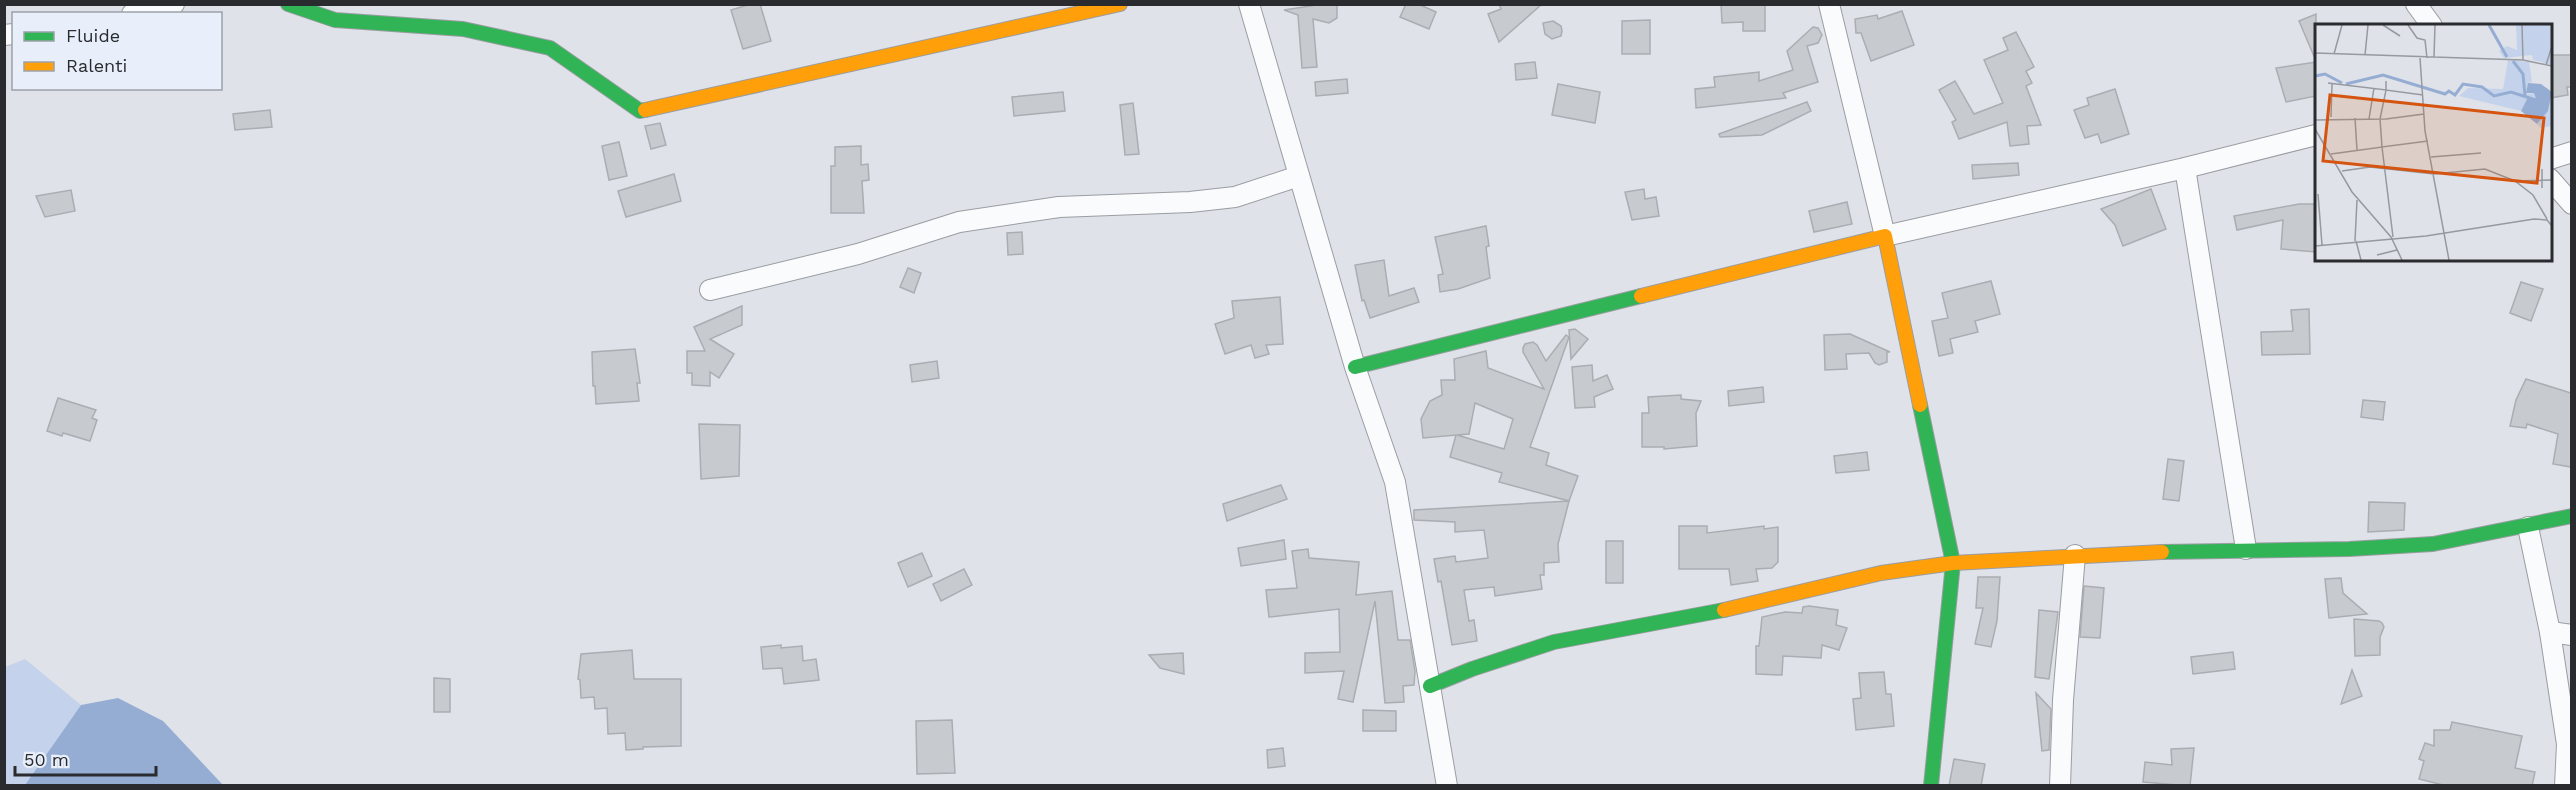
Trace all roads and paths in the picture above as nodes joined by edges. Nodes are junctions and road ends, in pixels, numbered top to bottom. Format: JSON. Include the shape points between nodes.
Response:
{"nodes":[{"id":1,"x":174,"y":4,"type":"edge"},
{"id":2,"x":288,"y":4,"type":"edge"},
{"id":3,"x":1120,"y":4,"type":"edge"},
{"id":4,"x":1249,"y":4,"type":"edge"},
{"id":5,"x":1829,"y":4,"type":"edge"},
{"id":6,"x":2415,"y":4,"type":"edge"},
{"id":7,"x":140,"y":12,"type":"edge"},
{"id":8,"x":2430,"y":24,"type":"edge"},
{"id":9,"x":2315,"y":135,"type":"edge"},
{"id":10,"x":2571,"y":152,"type":"edge"},
{"id":11,"x":2552,"y":158,"type":"edge"},
{"id":12,"x":2185,"y":168,"type":"junction"},
{"id":13,"x":1299,"y":176,"type":"junction"},
{"id":14,"x":2552,"y":181,"type":"edge"},
{"id":15,"x":2571,"y":204,"type":"edge"},
{"id":16,"x":1885,"y":236,"type":"junction"},
{"id":17,"x":710,"y":290,"type":"dead end"},
{"id":18,"x":1355,"y":367,"type":"junction"},
{"id":19,"x":2571,"y":516,"type":"edge"},
{"id":20,"x":2528,"y":527,"type":"junction"},
{"id":21,"x":2246,"y":549,"type":"junction"},
{"id":22,"x":2075,"y":555,"type":"junction"},
{"id":23,"x":1953,"y":562,"type":"junction"},
{"id":24,"x":2550,"y":632,"type":"junction"},
{"id":25,"x":2571,"y":635,"type":"edge"},
{"id":26,"x":1430,"y":686,"type":"junction"},
{"id":27,"x":1448,"y":786,"type":"edge"},
{"id":28,"x":1931,"y":786,"type":"edge"},
{"id":29,"x":2060,"y":786,"type":"edge"},
{"id":30,"x":2565,"y":786,"type":"edge"}],
"edges":[{"from":1,"to":7,"type":"street"},
{"from":2,"to":3,"type":"street","via":[[335,20],[463,29],[550,48],[640,111]]},
{"from":4,"to":13,"type":"street"},
{"from":5,"to":16,"type":"street"},
{"from":6,"to":8,"type":"street"},
{"from":9,"to":12,"type":"street"},
{"from":10,"to":11,"type":"street"},
{"from":12,"to":16,"type":"street"},
{"from":12,"to":21,"type":"street"},
{"from":13,"to":17,"type":"street","via":[[1236,196],[1190,202],[1059,207],[959,222],[858,254]]},
{"from":13,"to":18,"type":"street"},
{"from":14,"to":15,"type":"street"},
{"from":16,"to":18,"type":"street"},
{"from":16,"to":23,"type":"street"},
{"from":18,"to":26,"type":"street","via":[[1395,482]]},
{"from":19,"to":20,"type":"street"},
{"from":20,"to":21,"type":"street","via":[[2433,544]]},
{"from":20,"to":24,"type":"street"},
{"from":21,"to":22,"type":"street"},
{"from":22,"to":23,"type":"street"},
{"from":22,"to":29,"type":"street"},
{"from":23,"to":26,"type":"street","via":[[1881,573],[1685,619],[1554,642]]},
{"from":23,"to":28,"type":"street"},
{"from":24,"to":25,"type":"street"},
{"from":24,"to":30,"type":"street","via":[[2567,744]]},
{"from":26,"to":27,"type":"street"}]}
